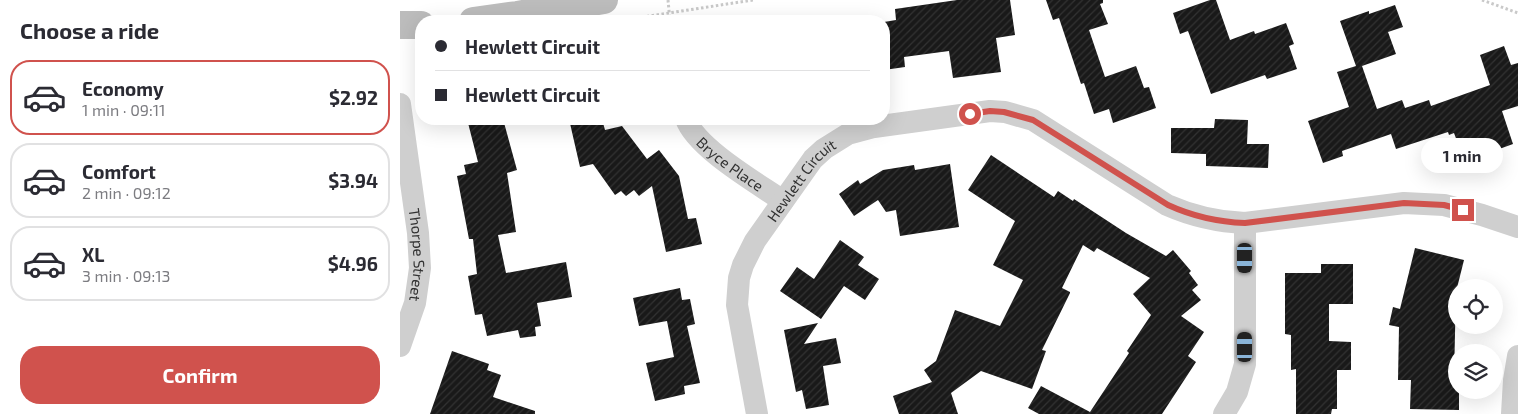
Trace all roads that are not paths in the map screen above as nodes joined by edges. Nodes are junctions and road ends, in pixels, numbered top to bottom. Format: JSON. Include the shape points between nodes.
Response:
{"nodes":[{"id":1,"x":604,"y":0,"type":"edge"},
{"id":2,"x":522,"y":15,"type":"edge"},
{"id":3,"x":400,"y":25,"type":"edge"},
{"id":4,"x":415,"y":25,"type":"edge"},
{"id":5,"x":400,"y":104,"type":"edge"},
{"id":6,"x":689,"y":125,"type":"edge"},
{"id":7,"x":888,"y":125,"type":"edge"},
{"id":8,"x":890,"y":125,"type":"edge"},
{"id":9,"x":783,"y":201,"type":"junction"},
{"id":10,"x":1245,"y":223,"type":"junction"},
{"id":11,"x":1518,"y":227,"type":"edge"},
{"id":12,"x":400,"y":346,"type":"edge"},
{"id":13,"x":1518,"y":356,"type":"edge"},
{"id":14,"x":757,"y":414,"type":"edge"},
{"id":15,"x":1224,"y":414,"type":"edge"},
{"id":16,"x":1512,"y":414,"type":"edge"}],
"edges":[{"from":1,"to":2,"type":"street"},
{"from":3,"to":4,"type":"street"},
{"from":5,"to":12,"type":"street","name":"Thorpe Street","via":[[420,268],[415,303]]},
{"from":6,"to":9,"type":"street","name":"Bryce Place","via":[[715,154]]},
{"from":7,"to":9,"type":"street","name":"Hewlett Circuit","via":[[848,134],[824,149]]},
{"from":8,"to":10,"type":"street","name":"Hewlett Circuit","via":[[990,111],[1033,120],[1168,205],[1206,218]]},
{"from":9,"to":14,"type":"street","name":"Hewlett Circuit","via":[[755,241],[739,278],[737,305]]},
{"from":10,"to":11,"type":"street","name":"Hewlett Circuit","via":[[1404,203],[1444,205]]},
{"from":10,"to":15,"type":"street","via":[[1245,364],[1237,392]]},
{"from":13,"to":16,"type":"street"}]}
